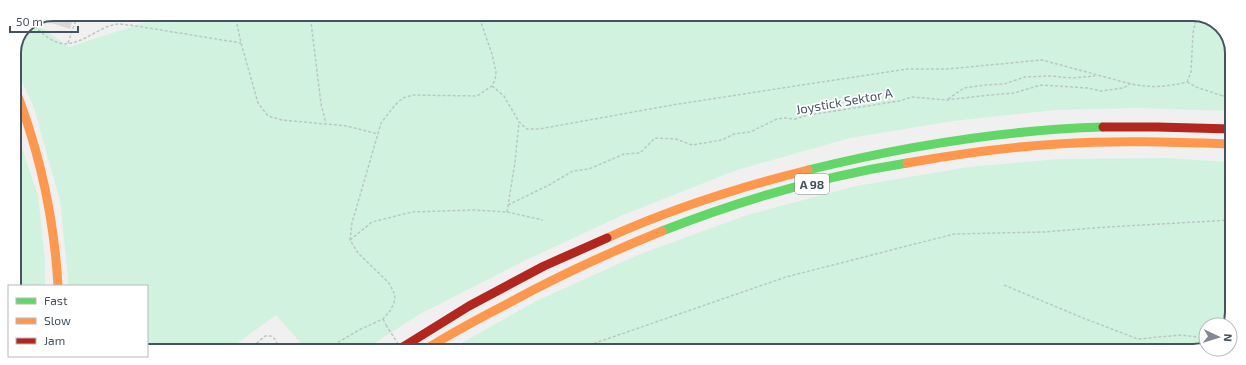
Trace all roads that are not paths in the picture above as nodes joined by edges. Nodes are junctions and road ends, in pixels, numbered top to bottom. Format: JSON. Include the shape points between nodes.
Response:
{"nodes":[{"id":1,"x":21,"y":106,"type":"edge"},
{"id":2,"x":1225,"y":129,"type":"edge"},
{"id":3,"x":1225,"y":144,"type":"edge"},
{"id":4,"x":58,"y":285,"type":"edge"},
{"id":5,"x":407,"y":344,"type":"edge"},
{"id":6,"x":435,"y":344,"type":"edge"}],
"edges":[{"from":1,"to":4,"type":"main road","via":[[38,154],[47,190],[56,243]]},
{"from":2,"to":5,"type":"main road","number":"A 98","via":[[1091,127],[1034,131],[975,137],[884,152],[815,168],[751,185],[681,208],[597,241],[520,278]]},
{"from":3,"to":6,"type":"main road","number":"A 98","via":[[1180,141],[1092,142],[974,152],[883,167],[780,192],[684,222],[599,256],[528,291]]}]}
